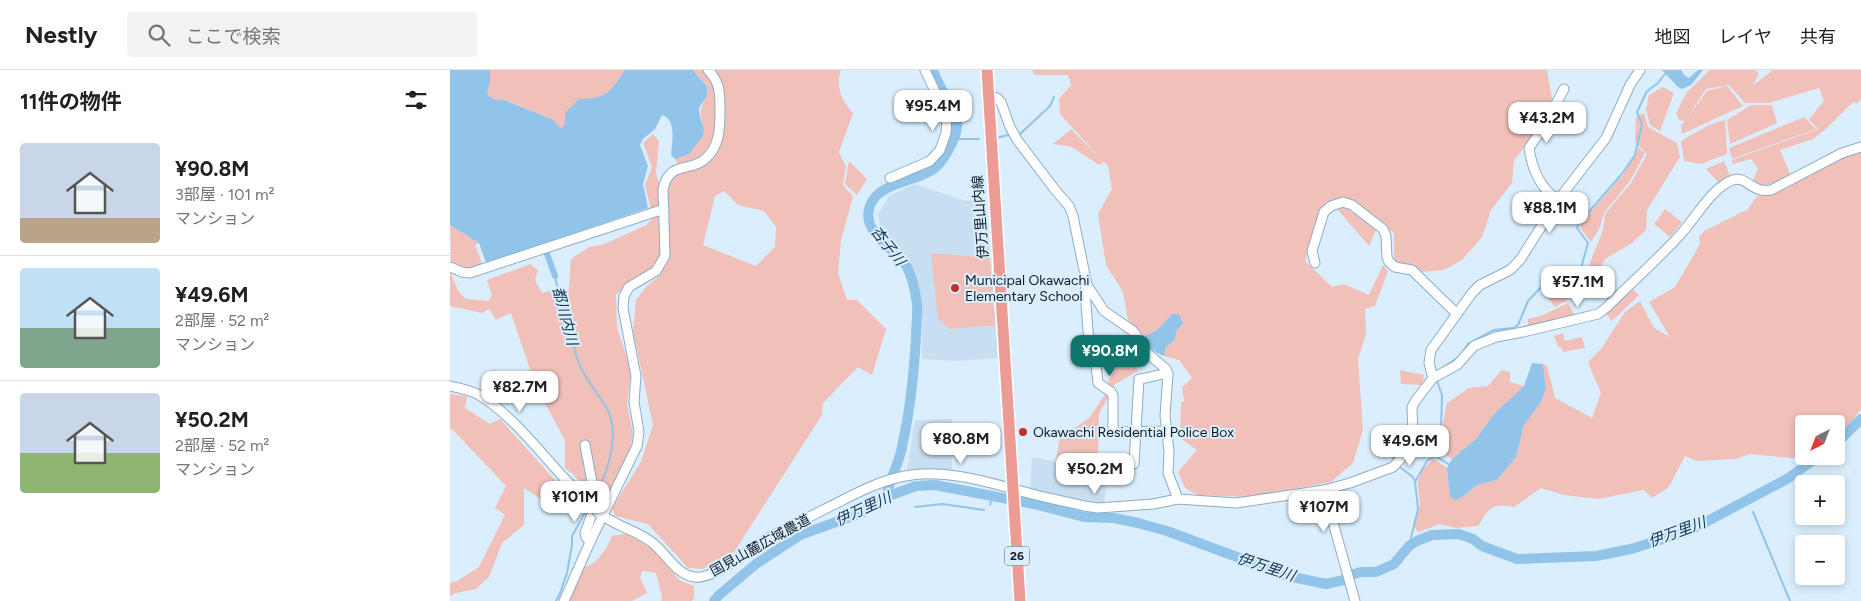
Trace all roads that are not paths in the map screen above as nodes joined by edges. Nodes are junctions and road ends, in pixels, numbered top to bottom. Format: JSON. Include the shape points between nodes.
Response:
{"nodes":[{"id":1,"x":708,"y":70,"type":"edge"},
{"id":2,"x":925,"y":70,"type":"edge"},
{"id":3,"x":987,"y":70,"type":"edge"},
{"id":4,"x":1640,"y":70,"type":"edge"},
{"id":5,"x":1564,"y":89,"type":"dead end"},
{"id":6,"x":988,"y":95,"type":"junction"},
{"id":7,"x":1861,"y":147,"type":"edge"},
{"id":8,"x":890,"y":178,"type":"dead end"},
{"id":9,"x":1558,"y":200,"type":"junction"},
{"id":10,"x":664,"y":209,"type":"junction"},
{"id":11,"x":1315,"y":263,"type":"dead end"},
{"id":12,"x":450,"y":266,"type":"edge"},
{"id":13,"x":1087,"y":285,"type":"junction"},
{"id":14,"x":1457,"y":314,"type":"junction"},
{"id":15,"x":1168,"y":374,"type":"junction"},
{"id":16,"x":1433,"y":378,"type":"junction"},
{"id":17,"x":450,"y":386,"type":"edge"},
{"id":18,"x":1167,"y":431,"type":"junction"},
{"id":19,"x":1136,"y":432,"type":"junction"},
{"id":20,"x":585,"y":446,"type":"dead end"},
{"id":21,"x":1134,"y":464,"type":"dead end"},
{"id":22,"x":1013,"y":489,"type":"junction"},
{"id":23,"x":1324,"y":490,"type":"junction"},
{"id":24,"x":1178,"y":499,"type":"junction"},
{"id":25,"x":601,"y":515,"type":"junction"},
{"id":26,"x":590,"y":542,"type":"junction"},
{"id":27,"x":564,"y":601,"type":"edge"},
{"id":28,"x":1020,"y":601,"type":"edge"},
{"id":29,"x":1354,"y":601,"type":"edge"}],
"edges":[{"from":1,"to":10,"type":"street","via":[[719,85],[718,138],[704,160],[679,168],[664,182]]},
{"from":2,"to":8,"type":"street","via":[[947,118],[946,134],[940,150],[930,161]]},
{"from":3,"to":6,"type":"main road","name":"伊万里山内線","number":"26"},
{"from":4,"to":9,"type":"street","via":[[1606,138]]},
{"from":5,"to":9,"type":"street","via":[[1529,148],[1543,188]]},
{"from":6,"to":13,"type":"street","via":[[1001,102],[1018,140],[1069,206]]},
{"from":6,"to":22,"type":"main road","name":"伊万里山内線","number":"26"},
{"from":7,"to":16,"type":"street","via":[[1842,153],[1771,190],[1763,192],[1734,179],[1706,202],[1681,235],[1598,314],[1496,336],[1474,346],[1457,365]]},
{"from":9,"to":14,"type":"street","via":[[1516,264],[1480,285]]},
{"from":10,"to":12,"type":"street","via":[[470,273]]},
{"from":10,"to":25,"type":"street","via":[[664,256],[661,264],[649,276],[629,287],[624,296],[623,308],[636,376],[634,402],[639,432],[637,446]]},
{"from":11,"to":14,"type":"street","via":[[1312,251],[1324,212],[1330,206],[1343,202],[1383,229],[1389,262],[1395,267],[1412,270]]},
{"from":13,"to":15,"type":"street","via":[[1104,311],[1133,331],[1146,353]]},
{"from":13,"to":19,"type":"street","via":[[1090,356],[1096,366],[1098,383],[1113,396],[1113,432]]},
{"from":14,"to":16,"type":"street","via":[[1428,357]]},
{"from":15,"to":18,"type":"street","via":[[1165,397]]},
{"from":15,"to":19,"type":"street","via":[[1139,379]]},
{"from":16,"to":23,"type":"street","name":"国見山麓広域農道","via":[[1412,407],[1412,436],[1407,452],[1398,462],[1393,467]]},
{"from":17,"to":25,"type":"street","name":"国見山麓広域農道","bridge":true,"via":[[478,395],[511,421]]},
{"from":18,"to":19,"type":"street"},
{"from":18,"to":24,"type":"street","via":[[1168,473]]},
{"from":19,"to":21,"type":"street"},
{"from":20,"to":26,"type":"street","via":[[596,503],[585,533]]},
{"from":22,"to":24,"type":"street","name":"国見山麓広域農道","via":[[1098,508]]},
{"from":22,"to":25,"type":"street","name":"国見山麓広域農道","via":[[954,475],[907,476],[875,485],[768,538],[722,568],[696,578],[678,570],[643,535]]},
{"from":22,"to":28,"type":"main road","name":"伊万里山内線","number":"26"},
{"from":23,"to":24,"type":"street","name":"国見山麓広域農道","via":[[1236,503]]},
{"from":23,"to":29,"type":"street"},
{"from":25,"to":26,"type":"street"},
{"from":26,"to":27,"type":"street"}]}
